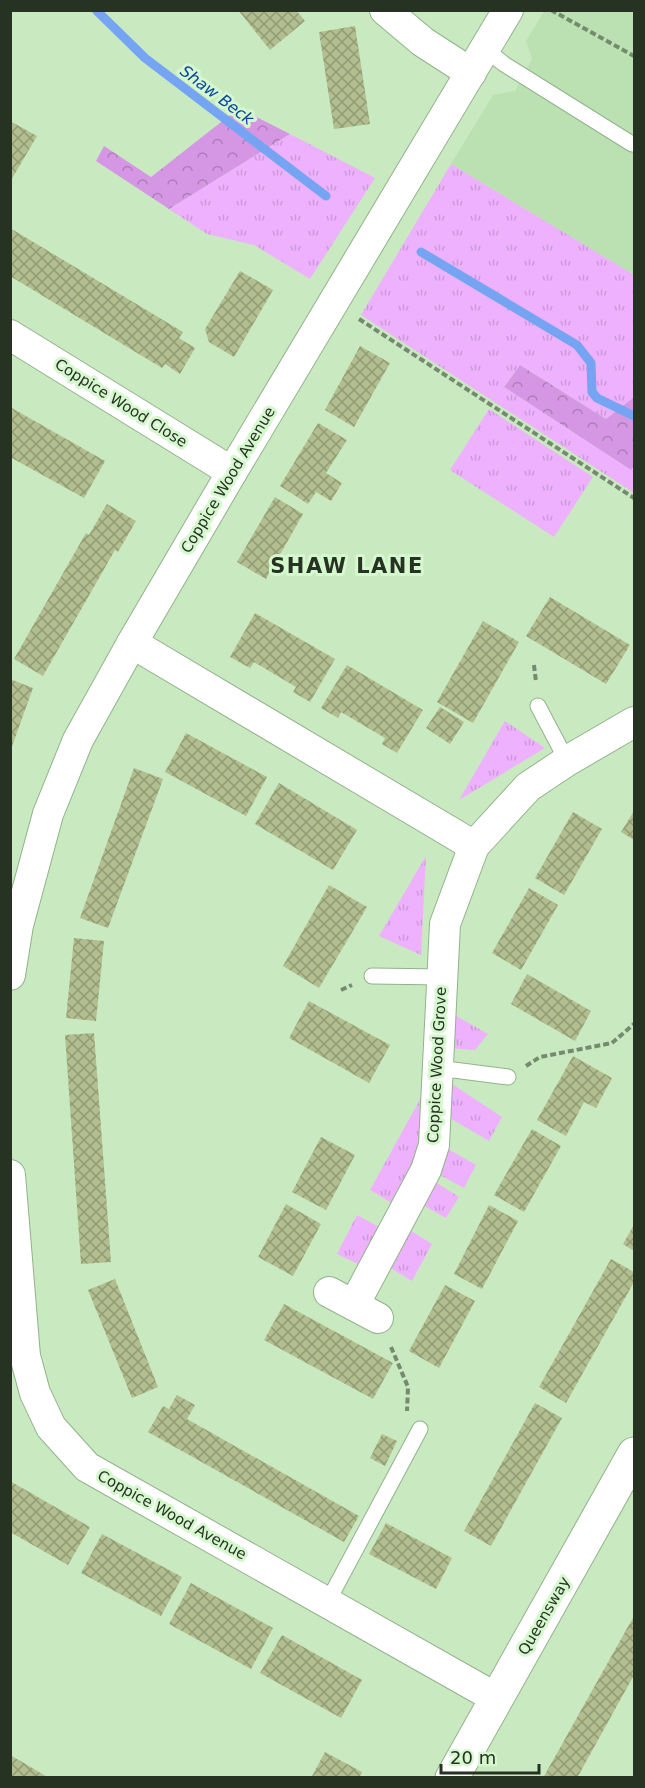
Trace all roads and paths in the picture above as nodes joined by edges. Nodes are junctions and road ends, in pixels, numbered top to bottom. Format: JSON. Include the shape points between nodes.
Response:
{"nodes":[{"id":1,"x":385,"y":10,"type":"edge"},
{"id":2,"x":508,"y":10,"type":"edge"},
{"id":3,"x":552,"y":10,"type":"edge"},
{"id":4,"x":634,"y":56,"type":"edge"},
{"id":5,"x":478,"y":61,"type":"junction"},
{"id":6,"x":632,"y":144,"type":"dead end"},
{"id":7,"x":337,"y":298,"type":"junction"},
{"id":8,"x":10,"y":334,"type":"edge"},
{"id":9,"x":232,"y":472,"type":"junction"},
{"id":10,"x":634,"y":498,"type":"edge"},
{"id":11,"x":132,"y":643,"type":"junction"},
{"id":12,"x":538,"y":706,"type":"dead end"},
{"id":13,"x":634,"y":722,"type":"edge"},
{"id":14,"x":567,"y":761,"type":"junction"},
{"id":15,"x":474,"y":846,"type":"junction"},
{"id":16,"x":10,"y":975,"type":"edge"},
{"id":17,"x":372,"y":976,"type":"dead end"},
{"id":18,"x":442,"y":977,"type":"junction"},
{"id":19,"x":634,"y":1024,"type":"edge"},
{"id":20,"x":540,"y":1057,"type":"dead end"},
{"id":21,"x":438,"y":1068,"type":"junction"},
{"id":22,"x":508,"y":1077,"type":"dead end"},
{"id":23,"x":10,"y":1175,"type":"edge"},
{"id":24,"x":362,"y":1314,"type":"joint"},
{"id":25,"x":420,"y":1429,"type":"dead end"},
{"id":26,"x":634,"y":1454,"type":"edge"},
{"id":27,"x":406,"y":1456,"type":"junction"},
{"id":28,"x":327,"y":1603,"type":"junction"},
{"id":29,"x":496,"y":1698,"type":"junction"},
{"id":30,"x":452,"y":1778,"type":"edge"}],
"edges":[{"from":1,"to":5,"type":"street","via":[[423,42]]},
{"from":2,"to":5,"type":"street","name":"Coppice Wood Avenue"},
{"from":3,"to":4,"type":"path"},
{"from":5,"to":6,"type":"lane","via":[[504,64]]},
{"from":5,"to":7,"type":"street","name":"Coppice Wood Avenue"},
{"from":7,"to":9,"type":"street","name":"Coppice Wood Avenue"},
{"from":7,"to":10,"type":"path","via":[[354,316]]},
{"from":8,"to":9,"type":"street","name":"Coppice Wood Close"},
{"from":9,"to":11,"type":"street","name":"Coppice Wood Avenue"},
{"from":11,"to":15,"type":"street"},
{"from":11,"to":16,"type":"street","name":"Coppice Wood Avenue","via":[[78,740],[48,814],[18,925]]},
{"from":12,"to":14,"type":"lane"},
{"from":13,"to":14,"type":"street","name":"Coppice Wood Grove"},
{"from":14,"to":15,"type":"street","name":"Coppice Wood Grove","via":[[528,787]]},
{"from":15,"to":18,"type":"street","name":"Coppice Wood Grove","via":[[445,924]]},
{"from":17,"to":18,"type":"lane"},
{"from":18,"to":21,"type":"street","name":"Coppice Wood Grove"},
{"from":19,"to":20,"type":"path","via":[[612,1043]]},
{"from":21,"to":22,"type":"lane"},
{"from":21,"to":24,"type":"street","name":"Coppice Wood Grove","via":[[434,1145]]},
{"from":23,"to":28,"type":"street","name":"Coppice Wood Avenue","via":[[25,1356],[35,1393],[51,1427],[87,1467]]},
{"from":24,"to":27,"type":"path","via":[[408,1387]]},
{"from":25,"to":27,"type":"lane"},
{"from":26,"to":29,"type":"street","name":"Queensway"},
{"from":27,"to":28,"type":"lane"},
{"from":28,"to":29,"type":"street","name":"Coppice Wood Avenue"},
{"from":29,"to":30,"type":"street","name":"Queensway"}]}
